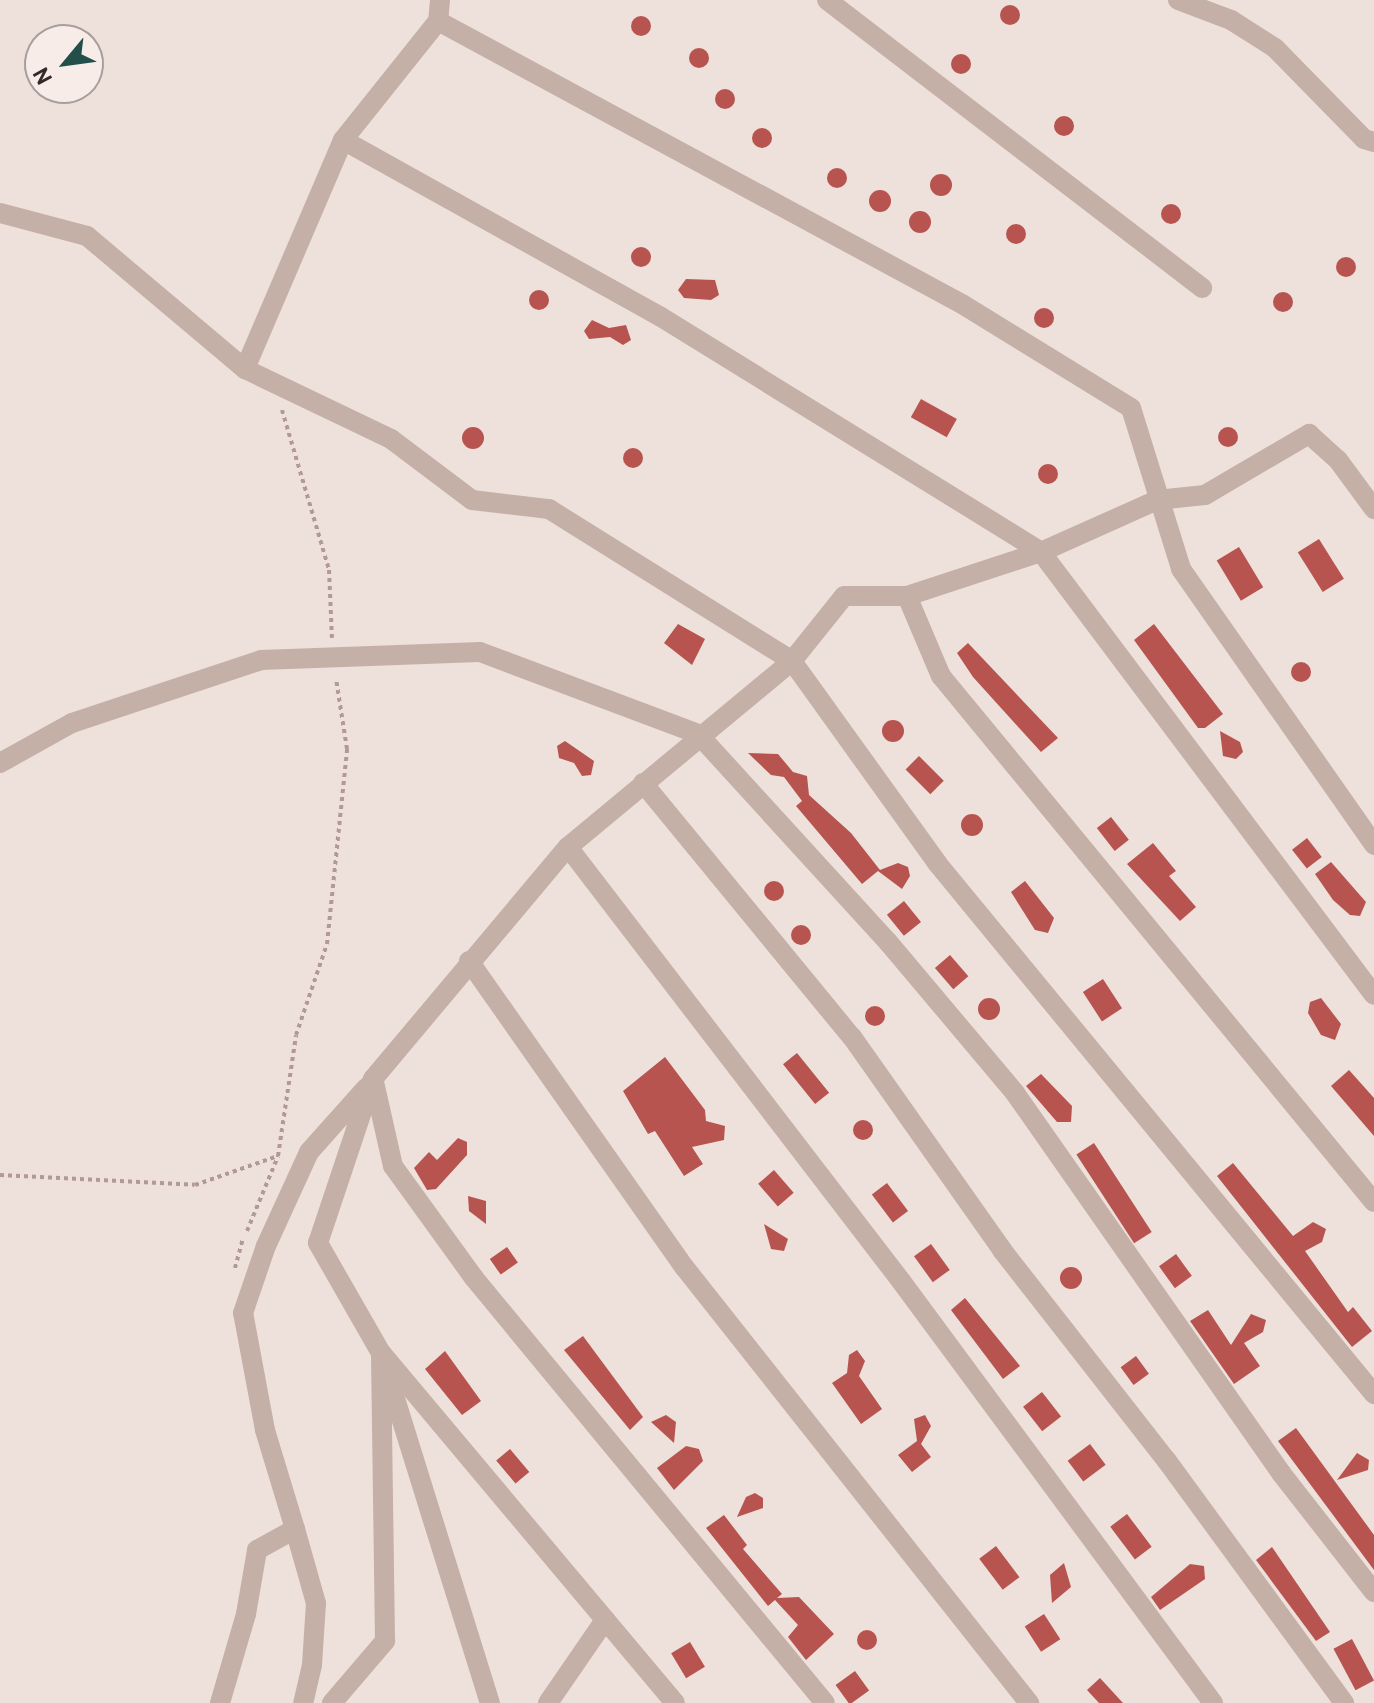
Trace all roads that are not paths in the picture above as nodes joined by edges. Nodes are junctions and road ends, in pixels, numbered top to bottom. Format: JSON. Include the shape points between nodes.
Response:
{"nodes":[{"id":1,"x":440,"y":0,"type":"edge"},
{"id":2,"x":827,"y":0,"type":"edge"},
{"id":3,"x":1178,"y":0,"type":"edge"},
{"id":4,"x":438,"y":21,"type":"junction"},
{"id":5,"x":343,"y":140,"type":"junction"},
{"id":6,"x":1374,"y":142,"type":"edge"},
{"id":7,"x":0,"y":213,"type":"edge"},
{"id":8,"x":1202,"y":288,"type":"dead end"},
{"id":9,"x":245,"y":369,"type":"junction"},
{"id":10,"x":1157,"y":500,"type":"junction"},
{"id":11,"x":1374,"y":509,"type":"edge"},
{"id":12,"x":1041,"y":552,"type":"junction"},
{"id":13,"x":907,"y":596,"type":"junction"},
{"id":14,"x":792,"y":661,"type":"junction"},
{"id":15,"x":698,"y":734,"type":"junction"},
{"id":16,"x":0,"y":763,"type":"edge"},
{"id":17,"x":643,"y":783,"type":"junction"},
{"id":18,"x":1374,"y":845,"type":"edge"},
{"id":19,"x":568,"y":847,"type":"junction"},
{"id":20,"x":469,"y":961,"type":"junction"},
{"id":21,"x":1374,"y":995,"type":"edge"},
{"id":22,"x":373,"y":1079,"type":"junction"},
{"id":23,"x":1374,"y":1202,"type":"edge"},
{"id":24,"x":381,"y":1353,"type":"junction"},
{"id":25,"x":1374,"y":1394,"type":"edge"},
{"id":26,"x":295,"y":1529,"type":"junction"},
{"id":27,"x":1374,"y":1592,"type":"edge"},
{"id":28,"x":605,"y":1620,"type":"junction"},
{"id":29,"x":220,"y":1703,"type":"edge"},
{"id":30,"x":303,"y":1703,"type":"edge"},
{"id":31,"x":332,"y":1703,"type":"edge"},
{"id":32,"x":490,"y":1703,"type":"edge"},
{"id":33,"x":548,"y":1703,"type":"edge"},
{"id":34,"x":675,"y":1703,"type":"edge"},
{"id":35,"x":825,"y":1703,"type":"edge"},
{"id":36,"x":1029,"y":1703,"type":"edge"},
{"id":37,"x":1213,"y":1703,"type":"edge"},
{"id":38,"x":1344,"y":1703,"type":"edge"}],
"edges":[{"from":1,"to":4,"type":"street"},
{"from":2,"to":8,"type":"street"},
{"from":3,"to":6,"type":"street","via":[[1231,20],[1275,48],[1364,139]]},
{"from":4,"to":5,"type":"street"},
{"from":4,"to":10,"type":"street","via":[[962,304],[1131,408]]},
{"from":5,"to":9,"type":"street"},
{"from":5,"to":12,"type":"street","via":[[661,317]]},
{"from":7,"to":9,"type":"street","via":[[87,236]]},
{"from":9,"to":14,"type":"street","via":[[391,439],[472,500],[549,509]]},
{"from":10,"to":11,"type":"street","via":[[1205,495],[1309,434],[1338,460]]},
{"from":10,"to":12,"type":"street"},
{"from":10,"to":18,"type":"street","via":[[1181,569]]},
{"from":12,"to":13,"type":"street"},
{"from":12,"to":21,"type":"street"},
{"from":13,"to":14,"type":"street","via":[[844,596]]},
{"from":13,"to":23,"type":"street","via":[[941,676]]},
{"from":14,"to":15,"type":"street"},
{"from":14,"to":25,"type":"street","via":[[937,863]]},
{"from":15,"to":16,"type":"street","via":[[480,652],[261,660],[72,723]]},
{"from":15,"to":17,"type":"street"},
{"from":15,"to":27,"type":"street","via":[[888,942],[1015,1093],[1281,1473]]},
{"from":17,"to":19,"type":"street"},
{"from":17,"to":38,"type":"street","via":[[852,1037],[1002,1250],[1167,1461]]},
{"from":19,"to":20,"type":"street"},
{"from":19,"to":37,"type":"street","via":[[901,1281]]},
{"from":20,"to":22,"type":"street"},
{"from":20,"to":36,"type":"street","via":[[685,1268]]},
{"from":22,"to":24,"type":"street","via":[[318,1243]]},
{"from":22,"to":26,"type":"street","via":[[309,1152],[266,1246],[243,1313],[265,1430]]},
{"from":22,"to":35,"type":"street","via":[[393,1166],[474,1278]]},
{"from":24,"to":28,"type":"street"},
{"from":24,"to":31,"type":"street","via":[[385,1641]]},
{"from":24,"to":32,"type":"street"},
{"from":26,"to":29,"type":"street","via":[[257,1550],[246,1614]]},
{"from":26,"to":30,"type":"street","via":[[316,1603],[312,1665]]},
{"from":28,"to":33,"type":"street"},
{"from":28,"to":34,"type":"street"}]}
